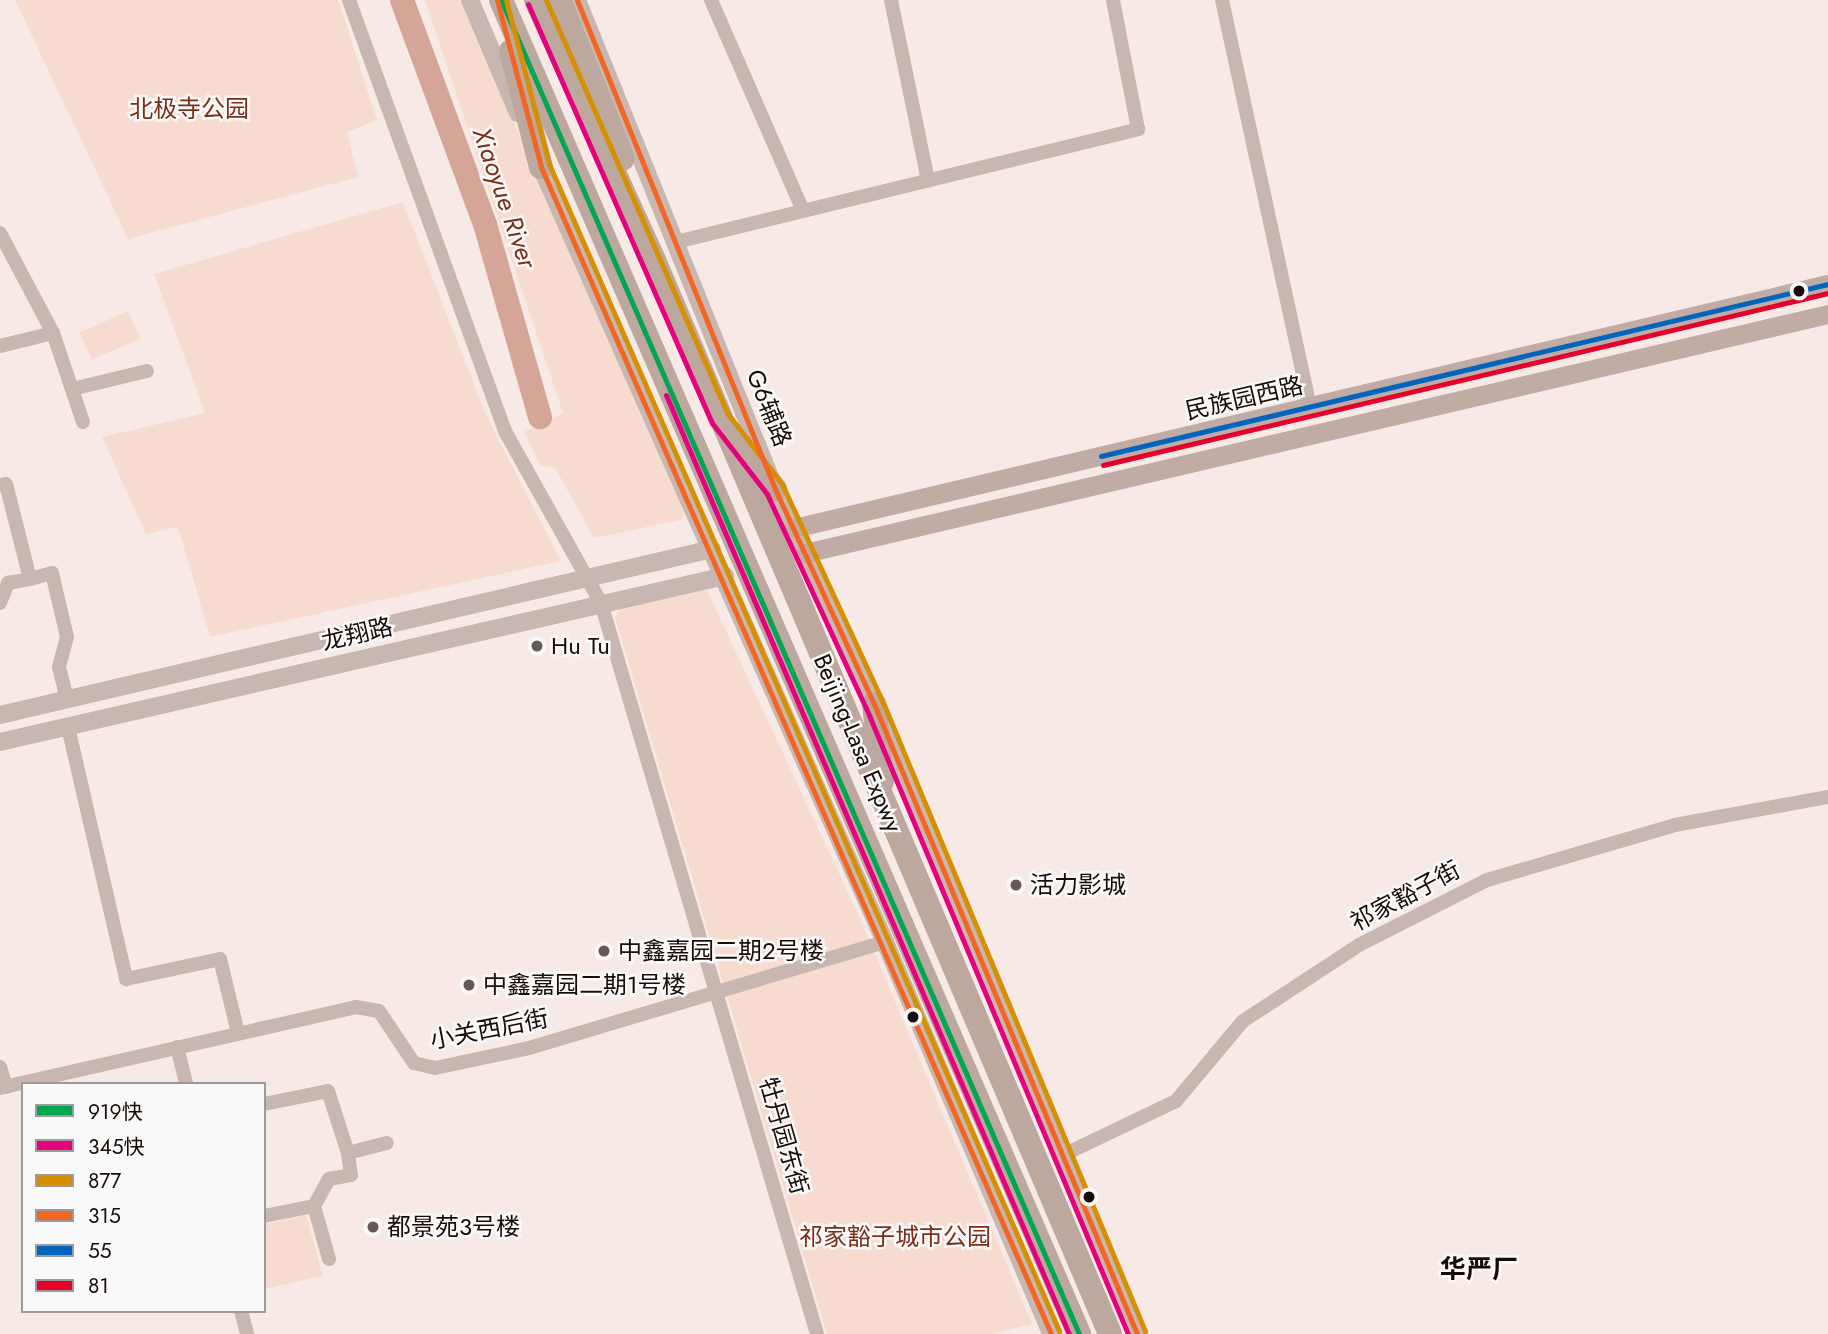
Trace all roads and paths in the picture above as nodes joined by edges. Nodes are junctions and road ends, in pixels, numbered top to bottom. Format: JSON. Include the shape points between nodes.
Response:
{"nodes":[{"id":1,"x":349,"y":0,"type":"edge"},
{"id":2,"x":470,"y":0,"type":"edge"},
{"id":3,"x":499,"y":0,"type":"edge"},
{"id":4,"x":536,"y":0,"type":"edge"},
{"id":5,"x":559,"y":0,"type":"edge"},
{"id":6,"x":576,"y":0,"type":"edge"},
{"id":7,"x":711,"y":0,"type":"edge"},
{"id":8,"x":891,"y":0,"type":"edge"},
{"id":9,"x":1113,"y":0,"type":"edge"},
{"id":10,"x":1222,"y":0,"type":"edge"},
{"id":11,"x":541,"y":167,"type":"junction"},
{"id":12,"x":928,"y":180,"type":"junction"},
{"id":13,"x":803,"y":211,"type":"junction"},
{"id":14,"x":1,"y":239,"type":"edge"},
{"id":15,"x":676,"y":242,"type":"junction"},
{"id":16,"x":654,"y":260,"type":"junction"},
{"id":17,"x":1828,"y":284,"type":"edge"},
{"id":18,"x":1828,"y":314,"type":"edge"},
{"id":19,"x":53,"y":333,"type":"junction"},
{"id":20,"x":0,"y":345,"type":"edge"},
{"id":21,"x":148,"y":371,"type":"dead end"},
{"id":22,"x":72,"y":389,"type":"junction"},
{"id":23,"x":1310,"y":408,"type":"junction"},
{"id":24,"x":720,"y":419,"type":"junction"},
{"id":25,"x":83,"y":422,"type":"dead end"},
{"id":26,"x":0,"y":485,"type":"edge"},
{"id":27,"x":775,"y":489,"type":"junction"},
{"id":28,"x":794,"y":528,"type":"junction"},
{"id":29,"x":712,"y":549,"type":"junction"},
{"id":30,"x":805,"y":553,"type":"junction"},
{"id":31,"x":24,"y":576,"type":"junction"},
{"id":32,"x":725,"y":576,"type":"junction"},
{"id":33,"x":590,"y":580,"type":"junction"},
{"id":34,"x":0,"y":603,"type":"edge"},
{"id":35,"x":601,"y":603,"type":"junction"},
{"id":36,"x":67,"y":700,"type":"junction"},
{"id":37,"x":874,"y":704,"type":"junction"},
{"id":38,"x":0,"y":715,"type":"edge"},
{"id":39,"x":68,"y":727,"type":"junction"},
{"id":40,"x":0,"y":742,"type":"edge"},
{"id":41,"x":1828,"y":797,"type":"edge"},
{"id":42,"x":884,"y":807,"type":"junction"},
{"id":43,"x":885,"y":942,"type":"junction"},
{"id":44,"x":719,"y":990,"type":"junction"},
{"id":45,"x":238,"y":1033,"type":"junction"},
{"id":46,"x":177,"y":1047,"type":"junction"},
{"id":47,"x":0,"y":1067,"type":"edge"},
{"id":48,"x":25,"y":1082,"type":"edge"},
{"id":49,"x":186,"y":1082,"type":"edge"},
{"id":50,"x":21,"y":1083,"type":"edge"},
{"id":51,"x":3,"y":1087,"type":"edge"},
{"id":52,"x":266,"y":1104,"type":"edge"},
{"id":53,"x":387,"y":1143,"type":"dead end"},
{"id":54,"x":348,"y":1153,"type":"junction"},
{"id":55,"x":1063,"y":1155,"type":"junction"},
{"id":56,"x":314,"y":1206,"type":"junction"},
{"id":57,"x":266,"y":1216,"type":"edge"},
{"id":58,"x":329,"y":1259,"type":"dead end"},
{"id":59,"x":242,"y":1313,"type":"edge"},
{"id":60,"x":247,"y":1334,"type":"edge"},
{"id":61,"x":817,"y":1334,"type":"edge"},
{"id":62,"x":1051,"y":1334,"type":"edge"},
{"id":63,"x":1079,"y":1334,"type":"edge"},
{"id":64,"x":1110,"y":1334,"type":"edge"},
{"id":65,"x":1137,"y":1334,"type":"edge"}],
"edges":[{"from":1,"to":33,"type":"street","name":"牡丹园东街","via":[[506,433]]},
{"from":2,"to":11,"type":"street"},
{"from":3,"to":11,"type":"highway"},
{"from":3,"to":63,"type":"highway","name":"Beijing-Lasa Expwy","via":[[866,829]]},
{"from":4,"to":16,"type":"highway","name":"Beijing-Lasa Expwy"},
{"from":5,"to":16,"type":"highway","via":[[612,124]]},
{"from":6,"to":15,"type":"street","name":"G6辅路"},
{"from":7,"to":13,"type":"street"},
{"from":8,"to":12,"type":"street"},
{"from":9,"to":12,"type":"street","via":[[1138,129]]},
{"from":10,"to":23,"type":"street"},
{"from":11,"to":29,"type":"street"},
{"from":12,"to":13,"type":"street"},
{"from":13,"to":15,"type":"street"},
{"from":14,"to":19,"type":"street"},
{"from":15,"to":27,"type":"street","name":"G6辅路"},
{"from":16,"to":24,"type":"highway","name":"Beijing-Lasa Expwy"},
{"from":17,"to":23,"type":"main road","name":"民族园西路"},
{"from":18,"to":30,"type":"main road","name":"民族园西路"},
{"from":19,"to":20,"type":"street"},
{"from":19,"to":22,"type":"street"},
{"from":21,"to":22,"type":"street"},
{"from":22,"to":25,"type":"street"},
{"from":23,"to":28,"type":"main road","name":"民族园西路"},
{"from":24,"to":27,"type":"highway"},
{"from":24,"to":42,"type":"highway","name":"Beijing-Lasa Expwy"},
{"from":26,"to":31,"type":"street","via":[[6,484]]},
{"from":27,"to":28,"type":"street","name":"G6辅路"},
{"from":28,"to":30,"type":"street","name":"G6辅路"},
{"from":29,"to":32,"type":"street"},
{"from":29,"to":33,"type":"street","name":"龙翔路"},
{"from":30,"to":37,"type":"street","name":"G6辅路"},
{"from":31,"to":34,"type":"street","via":[[8,583]]},
{"from":31,"to":36,"type":"street","via":[[52,573],[67,637],[59,667]]},
{"from":32,"to":35,"type":"street","name":"龙翔路"},
{"from":32,"to":43,"type":"street"},
{"from":33,"to":35,"type":"street","name":"牡丹园东街"},
{"from":33,"to":36,"type":"street","name":"龙翔路"},
{"from":35,"to":39,"type":"street","name":"龙翔路"},
{"from":35,"to":44,"type":"street","name":"牡丹园东街"},
{"from":36,"to":38,"type":"street","name":"龙翔路"},
{"from":37,"to":42,"type":"highway"},
{"from":37,"to":55,"type":"street","name":"G6辅路"},
{"from":39,"to":40,"type":"street","name":"龙翔路"},
{"from":39,"to":45,"type":"street","via":[[126,979],[220,959]]},
{"from":41,"to":55,"type":"street","name":"祁家豁子街","via":[[1675,825],[1487,880],[1359,945],[1243,1021],[1176,1101]]},
{"from":42,"to":64,"type":"highway","name":"Beijing-Lasa Expwy"},
{"from":43,"to":44,"type":"street","name":"小关西后街"},
{"from":43,"to":62,"type":"street"},
{"from":44,"to":45,"type":"street","name":"小关西后街","via":[[529,1048],[435,1068],[414,1063],[379,1012],[356,1007]]},
{"from":44,"to":61,"type":"street","name":"牡丹园东街"},
{"from":45,"to":46,"type":"street","name":"小关西后街"},
{"from":46,"to":48,"type":"street","name":"小关西后街"},
{"from":46,"to":49,"type":"street"},
{"from":47,"to":51,"type":"street"},
{"from":50,"to":51,"type":"street","name":"小关西后街"},
{"from":52,"to":54,"type":"street","via":[[328,1091]]},
{"from":53,"to":54,"type":"street"},
{"from":54,"to":56,"type":"street","via":[[351,1175],[329,1180]]},
{"from":55,"to":65,"type":"street","name":"G6辅路"},
{"from":56,"to":57,"type":"street"},
{"from":56,"to":58,"type":"street"},
{"from":59,"to":60,"type":"street"}]}
